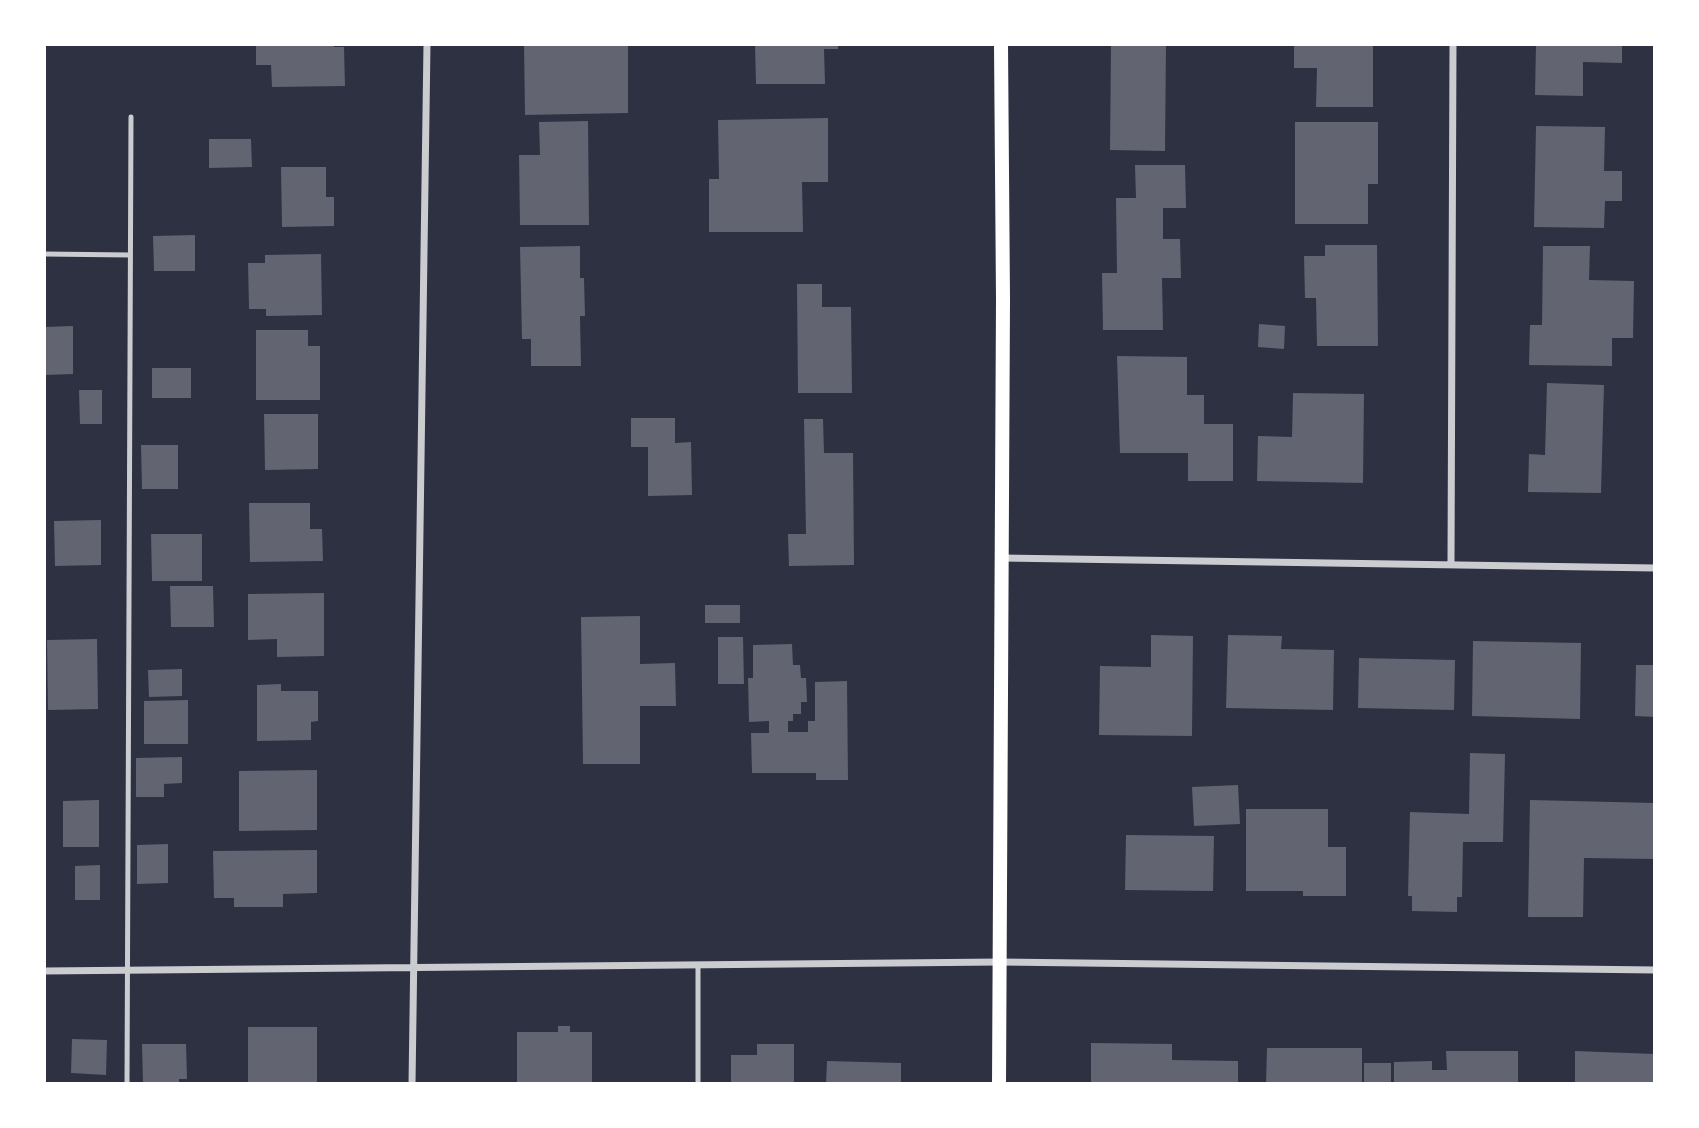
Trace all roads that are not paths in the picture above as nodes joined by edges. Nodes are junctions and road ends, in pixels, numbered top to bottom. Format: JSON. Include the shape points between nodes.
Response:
{"nodes":[{"id":1,"x":427,"y":44,"type":"edge"},
{"id":2,"x":1001,"y":44,"type":"edge"},
{"id":3,"x":1453,"y":44,"type":"edge"},
{"id":4,"x":131,"y":117,"type":"dead end"},
{"id":5,"x":44,"y":254,"type":"edge"},
{"id":6,"x":130,"y":255,"type":"junction"},
{"id":7,"x":1002,"y":558,"type":"junction"},
{"id":8,"x":1451,"y":562,"type":"junction"},
{"id":9,"x":1655,"y":568,"type":"edge"},
{"id":10,"x":1000,"y":962,"type":"junction"},
{"id":11,"x":698,"y":965,"type":"junction"},
{"id":12,"x":413,"y":967,"type":"junction"},
{"id":13,"x":127,"y":970,"type":"junction"},
{"id":14,"x":1655,"y":970,"type":"edge"},
{"id":15,"x":44,"y":971,"type":"edge"},
{"id":16,"x":127,"y":1084,"type":"edge"},
{"id":17,"x":412,"y":1084,"type":"edge"},
{"id":18,"x":698,"y":1084,"type":"edge"},
{"id":19,"x":999,"y":1084,"type":"edge"}],
"edges":[{"from":1,"to":12,"type":"street"},
{"from":2,"to":7,"type":"main road"},
{"from":3,"to":8,"type":"street"},
{"from":4,"to":6,"type":"lane"},
{"from":5,"to":6,"type":"lane"},
{"from":6,"to":13,"type":"lane"},
{"from":7,"to":8,"type":"street"},
{"from":7,"to":10,"type":"main road"},
{"from":8,"to":9,"type":"street"},
{"from":10,"to":11,"type":"street"},
{"from":10,"to":14,"type":"street"},
{"from":10,"to":19,"type":"main road"},
{"from":11,"to":12,"type":"street"},
{"from":11,"to":18,"type":"lane"},
{"from":12,"to":13,"type":"street"},
{"from":12,"to":17,"type":"street"},
{"from":13,"to":15,"type":"street"},
{"from":13,"to":16,"type":"lane"}]}
